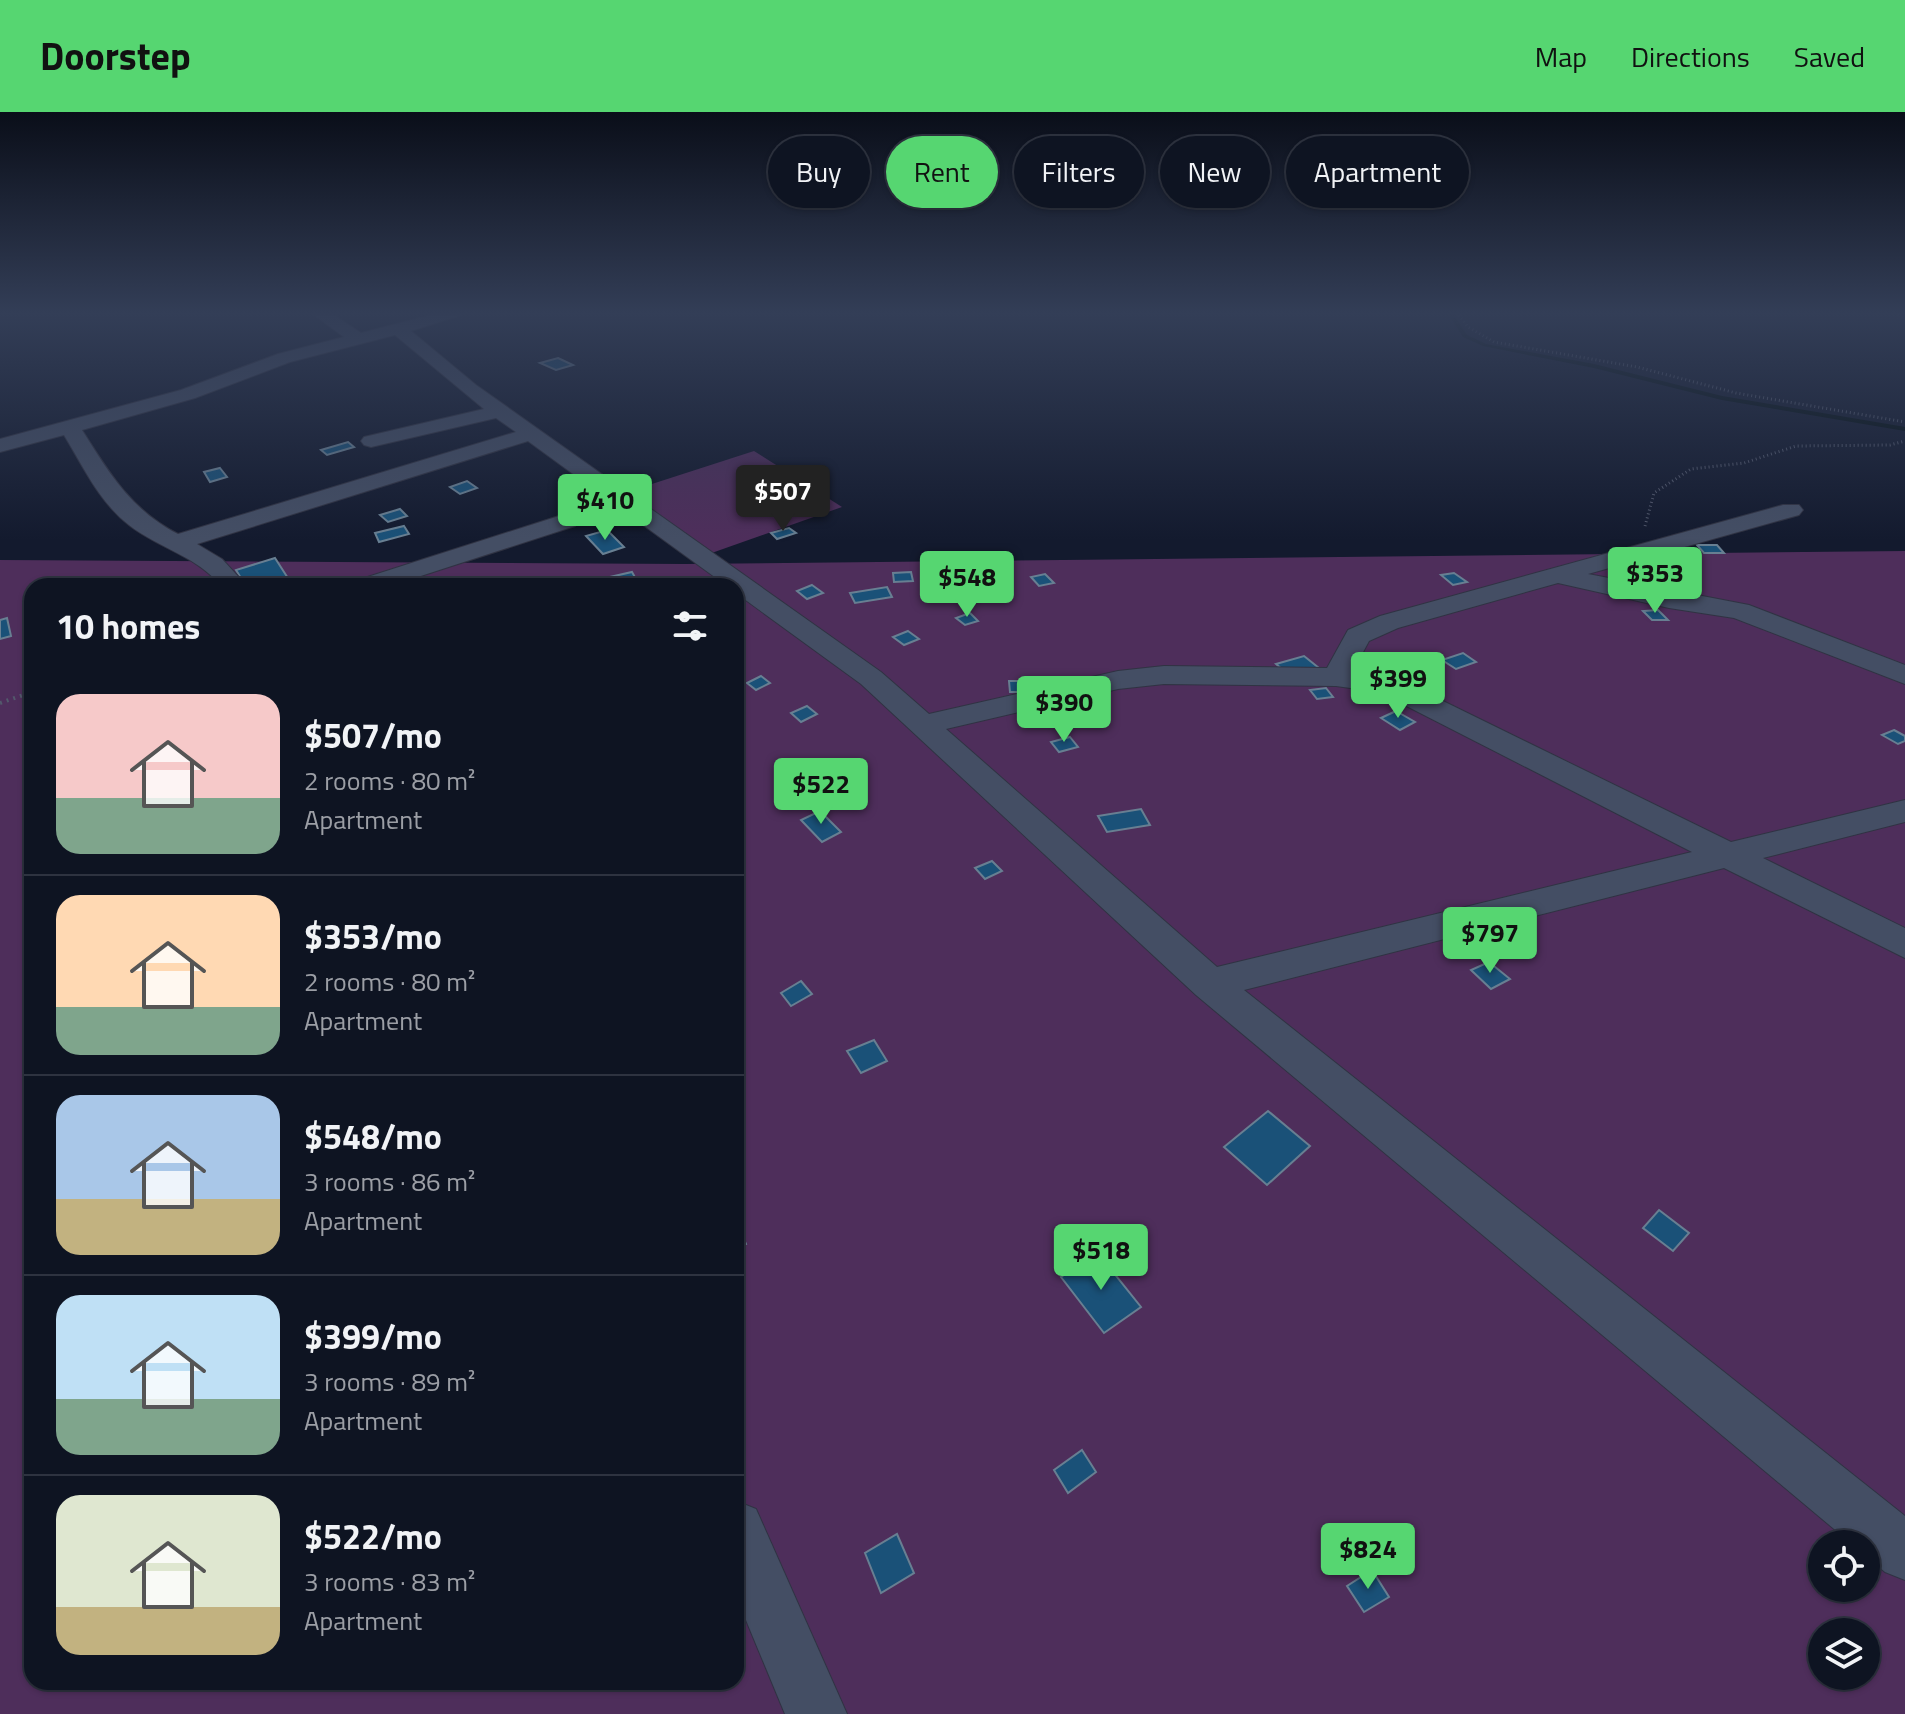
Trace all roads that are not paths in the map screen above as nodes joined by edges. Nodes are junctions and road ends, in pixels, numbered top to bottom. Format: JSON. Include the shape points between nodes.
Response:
{"nodes":[{"id":1,"x":198,"y":390,"type":"edge"},
{"id":2,"x":474,"y":390,"type":"edge"},
{"id":3,"x":500,"y":411,"type":"junction"},
{"id":4,"x":71,"y":429,"type":"junction"},
{"id":5,"x":534,"y":433,"type":"junction"},
{"id":6,"x":371,"y":441,"type":"dead end"},
{"id":7,"x":0,"y":446,"type":"edge"},
{"id":8,"x":604,"y":485,"type":"junction"},
{"id":9,"x":1791,"y":510,"type":"dead end"},
{"id":10,"x":174,"y":543,"type":"junction"},
{"id":11,"x":1562,"y":576,"type":"junction"},
{"id":12,"x":229,"y":578,"type":"edge"},
{"id":13,"x":389,"y":578,"type":"edge"},
{"id":14,"x":733,"y":578,"type":"edge"},
{"id":15,"x":744,"y":586,"type":"edge"},
{"id":16,"x":1905,"y":675,"type":"edge"},
{"id":17,"x":1336,"y":677,"type":"junction"},
{"id":18,"x":923,"y":725,"type":"junction"},
{"id":19,"x":1905,"y":811,"type":"edge"},
{"id":20,"x":1733,"y":856,"type":"junction"},
{"id":21,"x":1905,"y":944,"type":"edge"},
{"id":22,"x":1210,"y":984,"type":"junction"},
{"id":23,"x":744,"y":1548,"type":"edge"},
{"id":24,"x":1905,"y":1552,"type":"edge"},
{"id":25,"x":816,"y":1714,"type":"edge"}],
"edges":[{"from":1,"to":4,"type":"street"},
{"from":2,"to":3,"type":"street"},
{"from":3,"to":5,"type":"street"},
{"from":3,"to":6,"type":"street"},
{"from":4,"to":7,"type":"street"},
{"from":4,"to":10,"type":"street","via":[[135,518]]},
{"from":5,"to":8,"type":"street"},
{"from":5,"to":10,"type":"street"},
{"from":8,"to":13,"type":"street","via":[[567,521]]},
{"from":8,"to":14,"type":"street"},
{"from":9,"to":11,"type":"street"},
{"from":10,"to":12,"type":"street","via":[[224,570]]},
{"from":11,"to":16,"type":"street","via":[[1740,611]]},
{"from":11,"to":17,"type":"street","via":[[1473,598],[1358,636]]},
{"from":15,"to":18,"type":"street","via":[[871,678]]},
{"from":17,"to":18,"type":"street","via":[[1164,675],[1118,680]]},
{"from":17,"to":20,"type":"street","via":[[1386,684],[1426,701]]},
{"from":18,"to":22,"type":"street"},
{"from":19,"to":20,"type":"street"},
{"from":20,"to":21,"type":"street"},
{"from":20,"to":22,"type":"street"},
{"from":22,"to":24,"type":"street"},
{"from":23,"to":25,"type":"street"}]}
